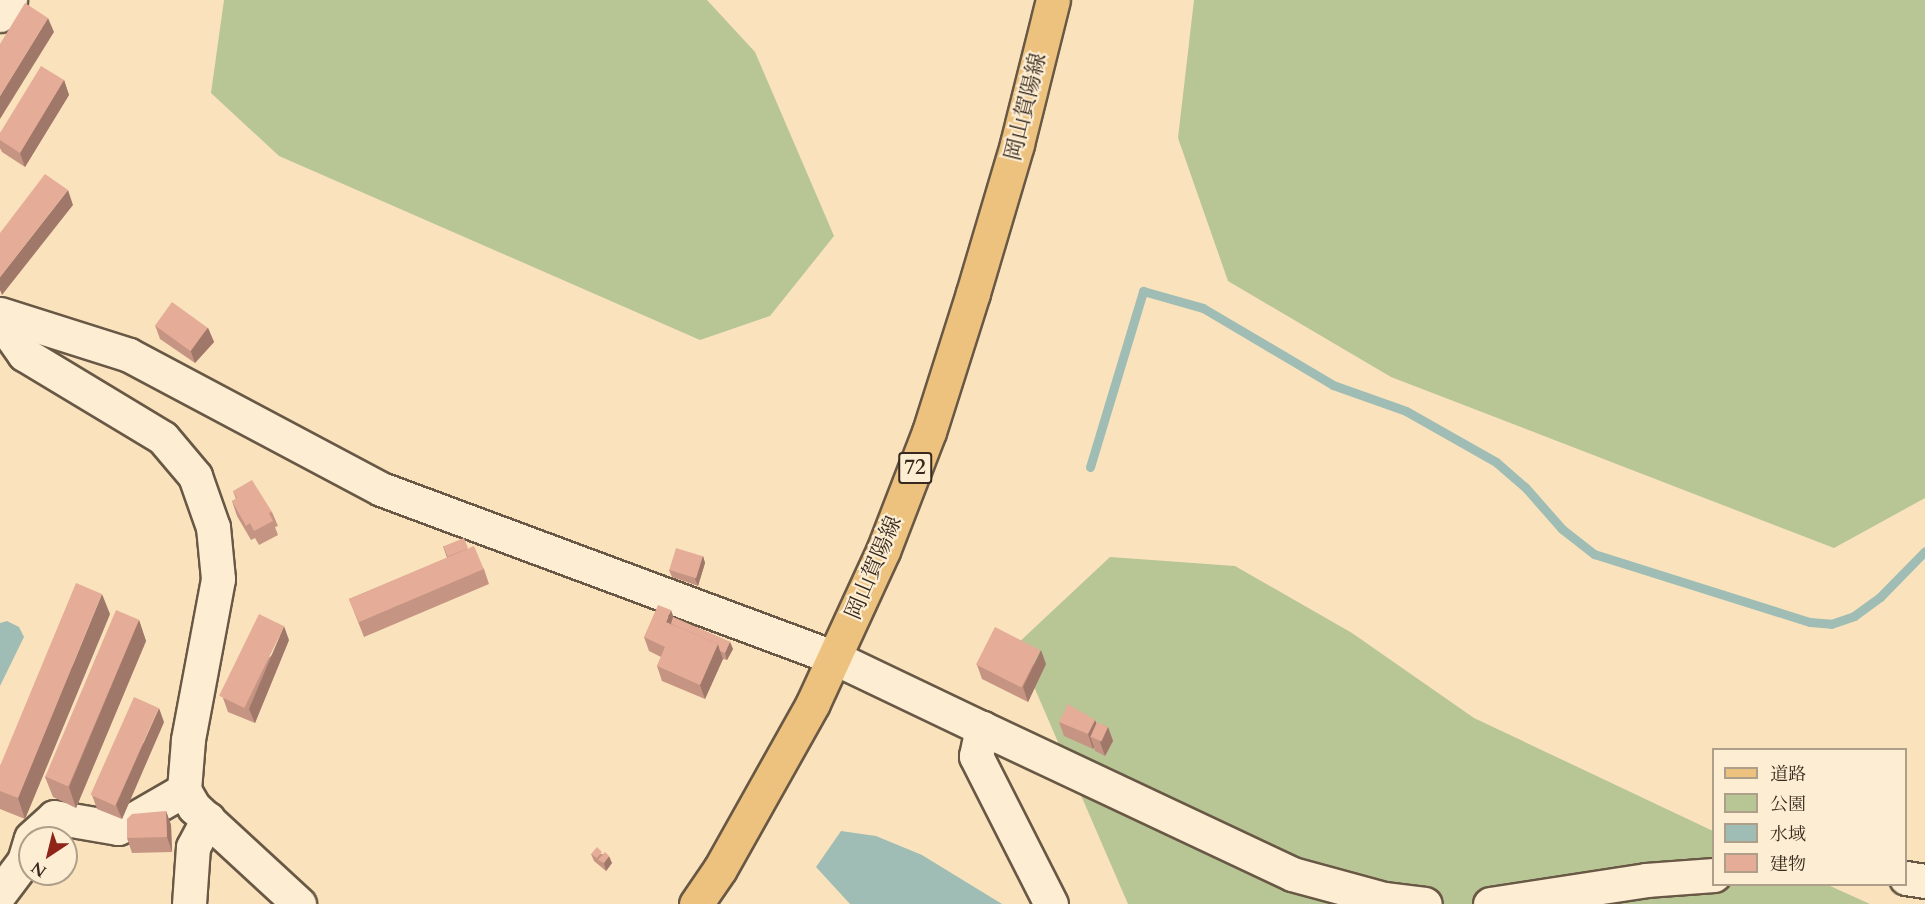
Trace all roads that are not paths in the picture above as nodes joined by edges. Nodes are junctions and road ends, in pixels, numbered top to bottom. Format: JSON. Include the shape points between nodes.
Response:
{"nodes":[{"id":1,"x":10,"y":0,"type":"edge"},
{"id":2,"x":1053,"y":0,"type":"edge"},
{"id":3,"x":0,"y":15,"type":"edge"},
{"id":4,"x":0,"y":314,"type":"edge"},
{"id":5,"x":0,"y":320,"type":"edge"},
{"id":6,"x":835,"y":658,"type":"junction"},
{"id":7,"x":982,"y":728,"type":"junction"},
{"id":8,"x":184,"y":790,"type":"junction"},
{"id":9,"x":208,"y":819,"type":"junction"},
{"id":10,"x":45,"y":826,"type":"edge"},
{"id":11,"x":18,"y":869,"type":"edge"},
{"id":12,"x":1712,"y":875,"type":"edge"},
{"id":13,"x":1907,"y":878,"type":"edge"},
{"id":14,"x":1925,"y":881,"type":"edge"},
{"id":15,"x":0,"y":892,"type":"edge"},
{"id":16,"x":189,"y":904,"type":"edge"},
{"id":17,"x":299,"y":904,"type":"edge"},
{"id":18,"x":696,"y":904,"type":"edge"},
{"id":19,"x":1051,"y":904,"type":"edge"},
{"id":20,"x":1425,"y":904,"type":"edge"},
{"id":21,"x":1490,"y":904,"type":"edge"}],
"edges":[{"from":1,"to":3,"type":"street"},
{"from":2,"to":6,"type":"main road","name":"岡山賀陽線","number":"72","via":[[1017,144],[929,432]]},
{"from":4,"to":6,"type":"street","via":[[129,355],[381,489]]},
{"from":5,"to":8,"type":"street","via":[[24,354],[163,438],[195,476],[213,527],[218,579],[189,728]]},
{"from":6,"to":7,"type":"street"},
{"from":6,"to":18,"type":"main road","name":"岡山賀陽線","number":"72","via":[[726,859]]},
{"from":7,"to":19,"type":"street","via":[[976,756]]},
{"from":7,"to":20,"type":"street","via":[[1292,874],[1365,895]]},
{"from":8,"to":9,"type":"street"},
{"from":8,"to":10,"type":"street","via":[[118,828],[54,818]]},
{"from":9,"to":16,"type":"street","via":[[193,847]]},
{"from":9,"to":17,"type":"street"},
{"from":11,"to":15,"type":"street"},
{"from":12,"to":21,"type":"street","via":[[1646,880]]},
{"from":13,"to":14,"type":"street"}]}
